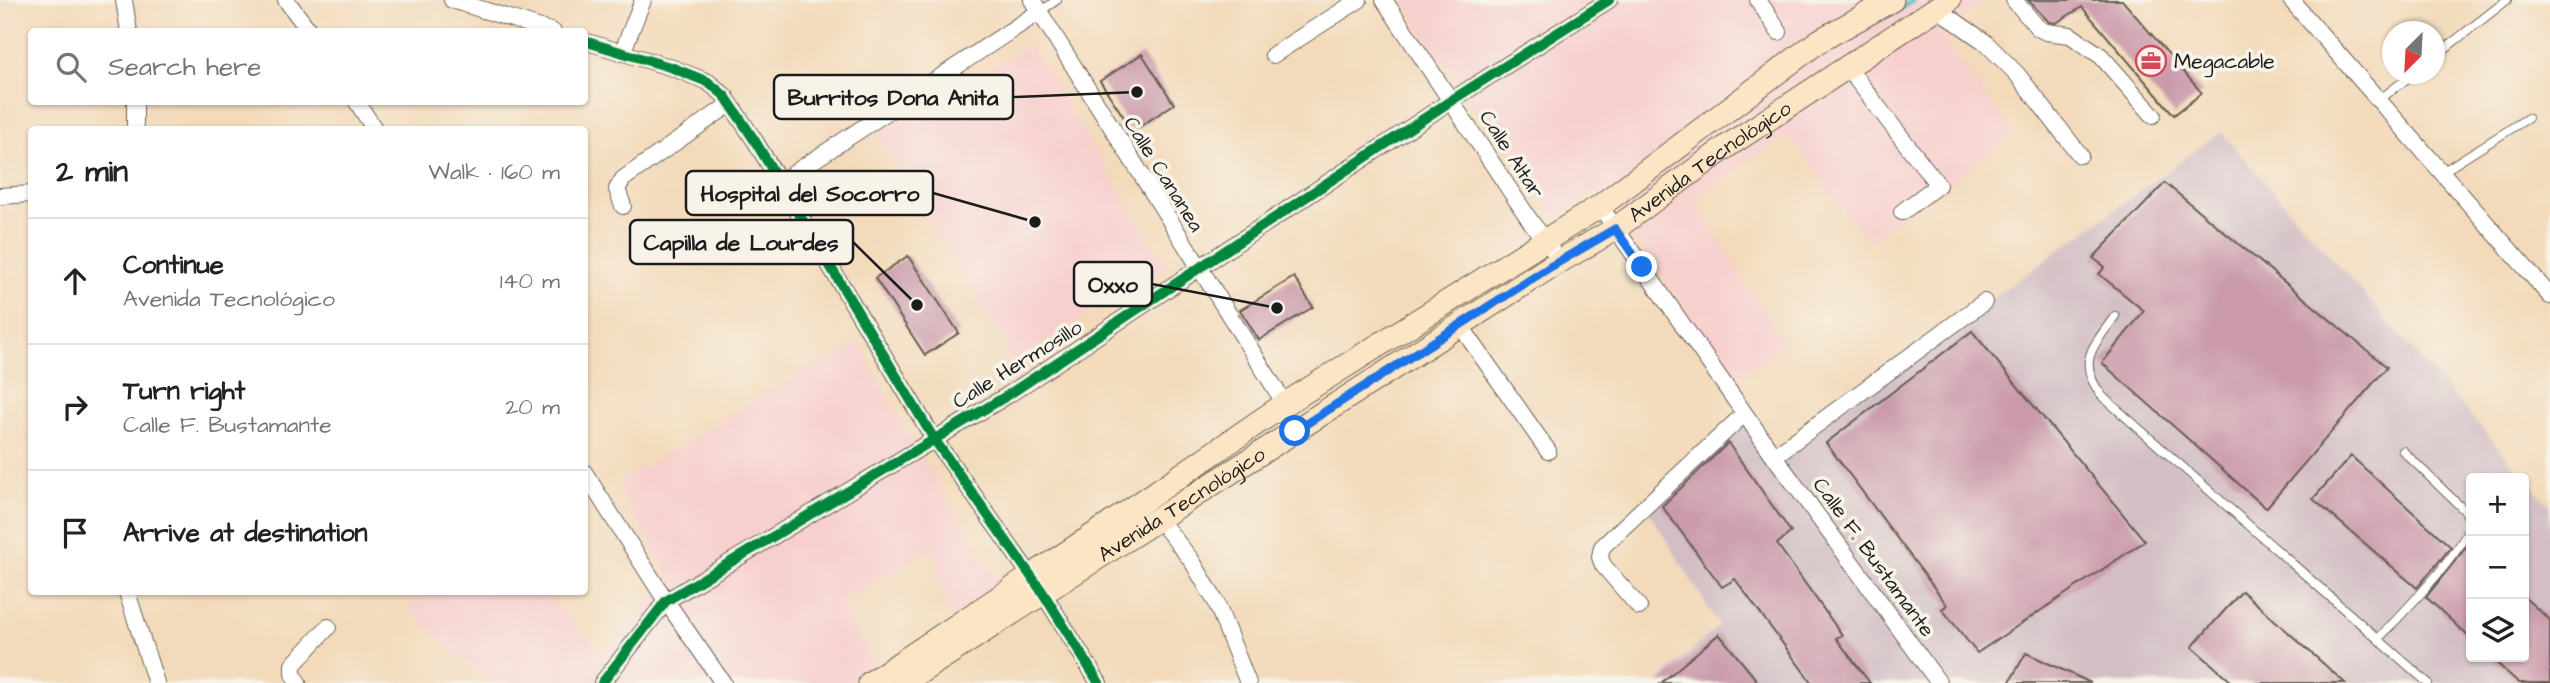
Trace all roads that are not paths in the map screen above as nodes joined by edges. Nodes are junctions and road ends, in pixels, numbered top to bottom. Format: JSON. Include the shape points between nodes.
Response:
{"nodes":[{"id":1,"x":124,"y":0,"type":"edge"},
{"id":2,"x":286,"y":0,"type":"edge"},
{"id":3,"x":452,"y":0,"type":"edge"},
{"id":4,"x":643,"y":0,"type":"edge"},
{"id":5,"x":1057,"y":0,"type":"edge"},
{"id":6,"x":1359,"y":0,"type":"edge"},
{"id":7,"x":1384,"y":0,"type":"edge"},
{"id":8,"x":1609,"y":0,"type":"edge"},
{"id":9,"x":1758,"y":0,"type":"edge"},
{"id":10,"x":1892,"y":0,"type":"edge"},
{"id":11,"x":2014,"y":0,"type":"edge"},
{"id":12,"x":2291,"y":0,"type":"edge"},
{"id":13,"x":2507,"y":0,"type":"edge"},
{"id":14,"x":1943,"y":4,"type":"edge"},
{"id":15,"x":1035,"y":6,"type":"edge"},
{"id":16,"x":128,"y":28,"type":"edge"},
{"id":17,"x":307,"y":28,"type":"edge"},
{"id":18,"x":540,"y":28,"type":"edge"},
{"id":19,"x":1779,"y":32,"type":"dead end"},
{"id":20,"x":588,"y":42,"type":"edge"},
{"id":21,"x":2445,"y":48,"type":"edge"},
{"id":22,"x":622,"y":53,"type":"junction"},
{"id":23,"x":1273,"y":55,"type":"dead end"},
{"id":24,"x":1847,"y":67,"type":"junction"},
{"id":25,"x":2400,"y":84,"type":"edge"},
{"id":26,"x":1451,"y":100,"type":"junction"},
{"id":27,"x":2379,"y":100,"type":"junction"},
{"id":28,"x":730,"y":104,"type":"junction"},
{"id":29,"x":135,"y":105,"type":"edge"},
{"id":30,"x":359,"y":105,"type":"edge"},
{"id":31,"x":2154,"y":115,"type":"dead end"},
{"id":32,"x":2528,"y":118,"type":"dead end"},
{"id":33,"x":135,"y":126,"type":"edge"},
{"id":34,"x":372,"y":126,"type":"edge"},
{"id":35,"x":2080,"y":156,"type":"dead end"},
{"id":36,"x":2442,"y":172,"type":"junction"},
{"id":37,"x":779,"y":183,"type":"junction"},
{"id":38,"x":28,"y":194,"type":"edge"},
{"id":39,"x":0,"y":196,"type":"edge"},
{"id":40,"x":623,"y":206,"type":"dead end"},
{"id":41,"x":1600,"y":206,"type":"junction"},
{"id":42,"x":1902,"y":212,"type":"dead end"},
{"id":43,"x":1615,"y":229,"type":"junction"},
{"id":44,"x":1546,"y":241,"type":"junction"},
{"id":45,"x":1560,"y":261,"type":"junction"},
{"id":46,"x":1199,"y":269,"type":"junction"},
{"id":47,"x":2550,"y":296,"type":"edge"},
{"id":48,"x":1984,"y":302,"type":"dead end"},
{"id":49,"x":2115,"y":316,"type":"dead end"},
{"id":50,"x":1460,"y":325,"type":"junction"},
{"id":51,"x":1285,"y":404,"type":"junction"},
{"id":52,"x":1744,"y":414,"type":"junction"},
{"id":53,"x":934,"y":439,"type":"junction"},
{"id":54,"x":1548,"y":451,"type":"dead end"},
{"id":55,"x":2403,"y":451,"type":"dead end"},
{"id":56,"x":1774,"y":456,"type":"junction"},
{"id":57,"x":588,"y":478,"type":"edge"},
{"id":58,"x":1158,"y":518,"type":"junction"},
{"id":59,"x":1037,"y":585,"type":"junction"},
{"id":60,"x":128,"y":595,"type":"edge"},
{"id":61,"x":666,"y":601,"type":"junction"},
{"id":62,"x":1639,"y":607,"type":"dead end"},
{"id":63,"x":328,"y":627,"type":"dead end"},
{"id":64,"x":2379,"y":639,"type":"junction"},
{"id":65,"x":952,"y":640,"type":"junction"},
{"id":66,"x":156,"y":683,"type":"edge"},
{"id":67,"x":298,"y":683,"type":"edge"},
{"id":68,"x":602,"y":683,"type":"edge"},
{"id":69,"x":723,"y":683,"type":"edge"},
{"id":70,"x":870,"y":683,"type":"edge"},
{"id":71,"x":903,"y":683,"type":"edge"},
{"id":72,"x":1099,"y":683,"type":"edge"},
{"id":73,"x":1248,"y":683,"type":"edge"},
{"id":74,"x":1939,"y":683,"type":"edge"},
{"id":75,"x":2428,"y":683,"type":"edge"}],
"edges":[{"from":1,"to":16,"type":"street"},
{"from":2,"to":17,"type":"street"},
{"from":3,"to":18,"type":"street"},
{"from":4,"to":22,"type":"street"},
{"from":5,"to":15,"type":"lane"},
{"from":6,"to":23,"type":"street"},
{"from":7,"to":26,"type":"street","name":"Calle Altar"},
{"from":8,"to":26,"type":"street","name":"Calle Hermosillo"},
{"from":9,"to":19,"type":"street"},
{"from":10,"to":41,"type":"main road","name":"Avenida Tecnológico","via":[[1819,41]]},
{"from":11,"to":31,"type":"street","via":[[2038,28],[2070,35],[2101,56]]},
{"from":12,"to":27,"type":"street"},
{"from":13,"to":21,"type":"lane"},
{"from":14,"to":24,"type":"main road","name":"Avenida Tecnológico"},
{"from":14,"to":35,"type":"street","via":[[2017,74]]},
{"from":15,"to":37,"type":"street"},
{"from":15,"to":46,"type":"street","name":"Calle Cananea"},
{"from":20,"to":22,"type":"street"},
{"from":22,"to":28,"type":"street","via":[[708,82]]},
{"from":24,"to":42,"type":"street","via":[[1938,185]]},
{"from":24,"to":43,"type":"main road","name":"Avenida Tecnológico","via":[[1726,147]]},
{"from":25,"to":27,"type":"lane"},
{"from":26,"to":44,"type":"street","name":"Calle Altar"},
{"from":26,"to":46,"type":"street","name":"Calle Hermosillo"},
{"from":27,"to":36,"type":"street"},
{"from":28,"to":37,"type":"street"},
{"from":28,"to":40,"type":"street","via":[[623,179],[617,189]]},
{"from":29,"to":33,"type":"street"},
{"from":30,"to":34,"type":"street"},
{"from":32,"to":36,"type":"lane"},
{"from":36,"to":47,"type":"street"},
{"from":37,"to":53,"type":"street"},
{"from":38,"to":39,"type":"street"},
{"from":41,"to":43,"type":"street","name":"Calle F. Bustamante"},
{"from":41,"to":44,"type":"main road","name":"Avenida Tecnológico"},
{"from":43,"to":45,"type":"main road","name":"Avenida Tecnológico"},
{"from":43,"to":52,"type":"street","name":"Calle F. Bustamante"},
{"from":44,"to":45,"type":"street","name":"Calle Altar"},
{"from":44,"to":51,"type":"main road","name":"Avenida Tecnológico"},
{"from":45,"to":50,"type":"main road","name":"Avenida Tecnológico"},
{"from":46,"to":51,"type":"street","name":"Calle Cananea"},
{"from":46,"to":53,"type":"street","name":"Calle Hermosillo"},
{"from":48,"to":56,"type":"street"},
{"from":49,"to":64,"type":"lane","via":[[2090,354],[2091,382]]},
{"from":50,"to":54,"type":"street"},
{"from":50,"to":58,"type":"main road","name":"Avenida Tecnológico"},
{"from":51,"to":59,"type":"main road","name":"Avenida Tecnológico"},
{"from":52,"to":56,"type":"street","name":"Calle F. Bustamante"},
{"from":52,"to":62,"type":"street","via":[[1602,547],[1603,565]]},
{"from":53,"to":59,"type":"street"},
{"from":53,"to":61,"type":"street","name":"Calle Hermosillo"},
{"from":55,"to":64,"type":"lane","via":[[2465,511],[2469,525],[2460,546]]},
{"from":56,"to":74,"type":"street","name":"Calle F. Bustamante"},
{"from":57,"to":61,"type":"street"},
{"from":58,"to":59,"type":"main road","name":"Avenida Tecnológico"},
{"from":58,"to":73,"type":"street","via":[[1192,561],[1216,602]]},
{"from":59,"to":65,"type":"main road","name":"Avenida Tecnológico"},
{"from":59,"to":72,"type":"street"},
{"from":60,"to":66,"type":"street"},
{"from":61,"to":68,"type":"street","name":"Calle Hermosillo"},
{"from":61,"to":69,"type":"street"},
{"from":63,"to":67,"type":"street","via":[[293,666]]},
{"from":64,"to":75,"type":"lane"},
{"from":65,"to":70,"type":"main road","name":"Avenida Tecnológico"},
{"from":65,"to":71,"type":"main road","name":"Avenida Tecnológico"}]}
